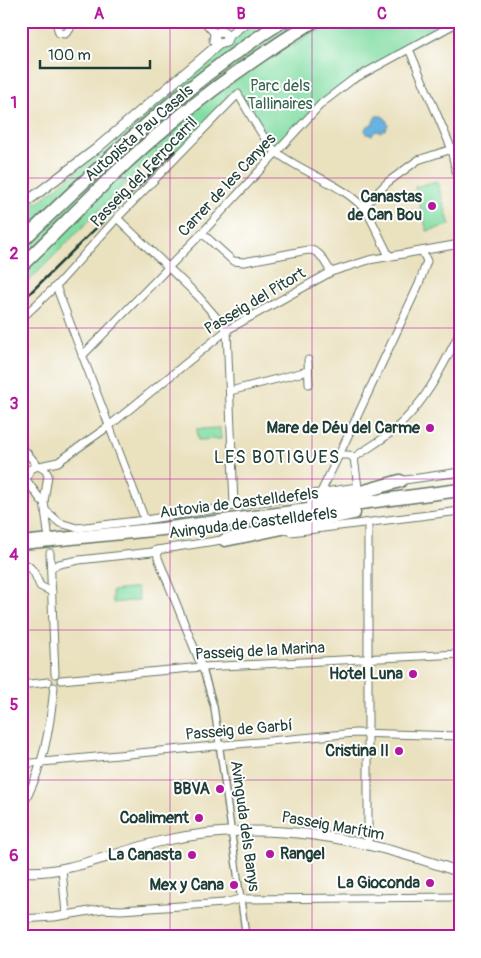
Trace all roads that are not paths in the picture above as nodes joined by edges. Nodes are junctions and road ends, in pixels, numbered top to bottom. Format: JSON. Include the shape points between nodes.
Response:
{"nodes":[{"id":1,"x":77,"y":21,"type":"edge"},
{"id":2,"x":204,"y":21,"type":"edge"},
{"id":3,"x":247,"y":21,"type":"edge"},
{"id":4,"x":283,"y":21,"type":"edge"},
{"id":5,"x":314,"y":21,"type":"edge"},
{"id":6,"x":460,"y":21,"type":"edge"},
{"id":7,"x":66,"y":23,"type":"edge"},
{"id":8,"x":216,"y":34,"type":"junction"},
{"id":9,"x":228,"y":37,"type":"junction"},
{"id":10,"x":219,"y":44,"type":"junction"},
{"id":11,"x":409,"y":49,"type":"junction"},
{"id":12,"x":452,"y":150,"type":"junction"},
{"id":13,"x":276,"y":152,"type":"junction"},
{"id":14,"x":460,"y":188,"type":"edge"},
{"id":15,"x":21,"y":206,"type":"edge"},
{"id":16,"x":364,"y":207,"type":"junction"},
{"id":17,"x":117,"y":218,"type":"junction"},
{"id":18,"x":202,"y":233,"type":"junction"},
{"id":19,"x":21,"y":242,"type":"edge"},
{"id":20,"x":460,"y":244,"type":"edge"},
{"id":21,"x":435,"y":249,"type":"junction"},
{"id":22,"x":422,"y":251,"type":"junction"},
{"id":23,"x":389,"y":256,"type":"junction"},
{"id":24,"x":427,"y":261,"type":"junction"},
{"id":25,"x":21,"y":266,"type":"edge"},
{"id":26,"x":168,"y":268,"type":"junction"},
{"id":27,"x":331,"y":272,"type":"junction"},
{"id":28,"x":56,"y":286,"type":"junction"},
{"id":29,"x":21,"y":319,"type":"edge"},
{"id":30,"x":227,"y":330,"type":"junction"},
{"id":31,"x":460,"y":332,"type":"edge"},
{"id":32,"x":82,"y":356,"type":"junction"},
{"id":33,"x":308,"y":360,"type":"dead end"},
{"id":34,"x":308,"y":371,"type":"junction"},
{"id":35,"x":309,"y":384,"type":"dead end"},
{"id":36,"x":230,"y":391,"type":"junction"},
{"id":37,"x":109,"y":426,"type":"junction"},
{"id":38,"x":21,"y":446,"type":"edge"},
{"id":39,"x":26,"y":453,"type":"junction"},
{"id":40,"x":338,"y":455,"type":"junction"},
{"id":41,"x":354,"y":458,"type":"junction"},
{"id":42,"x":58,"y":462,"type":"junction"},
{"id":43,"x":39,"y":467,"type":"junction"},
{"id":44,"x":460,"y":472,"type":"edge"},
{"id":45,"x":25,"y":477,"type":"edge"},
{"id":46,"x":47,"y":479,"type":"junction"},
{"id":47,"x":400,"y":480,"type":"junction"},
{"id":48,"x":32,"y":486,"type":"junction"},
{"id":49,"x":358,"y":487,"type":"junction"},
{"id":50,"x":460,"y":490,"type":"edge"},
{"id":51,"x":321,"y":492,"type":"junction"},
{"id":52,"x":460,"y":498,"type":"edge"},
{"id":53,"x":44,"y":502,"type":"junction"},
{"id":54,"x":234,"y":505,"type":"junction"},
{"id":55,"x":46,"y":511,"type":"junction"},
{"id":56,"x":460,"y":511,"type":"edge"},
{"id":57,"x":358,"y":512,"type":"junction"},
{"id":58,"x":252,"y":517,"type":"junction"},
{"id":59,"x":145,"y":520,"type":"junction"},
{"id":60,"x":368,"y":523,"type":"junction"},
{"id":61,"x":48,"y":532,"type":"dead end"},
{"id":62,"x":225,"y":540,"type":"junction"},
{"id":63,"x":21,"y":543,"type":"edge"},
{"id":64,"x":21,"y":550,"type":"edge"},
{"id":65,"x":157,"y":550,"type":"junction"},
{"id":66,"x":50,"y":553,"type":"dead end"},
{"id":67,"x":21,"y":562,"type":"edge"},
{"id":68,"x":51,"y":568,"type":"junction"},
{"id":69,"x":460,"y":573,"type":"edge"},
{"id":70,"x":52,"y":592,"type":"junction"},
{"id":71,"x":460,"y":654,"type":"edge"},
{"id":72,"x":367,"y":660,"type":"junction"},
{"id":73,"x":460,"y":666,"type":"edge"},
{"id":74,"x":202,"y":668,"type":"junction"},
{"id":75,"x":55,"y":674,"type":"junction"},
{"id":76,"x":61,"y":680,"type":"junction"},
{"id":77,"x":48,"y":682,"type":"junction"},
{"id":78,"x":21,"y":684,"type":"edge"},
{"id":79,"x":54,"y":687,"type":"junction"},
{"id":80,"x":368,"y":733,"type":"junction"},
{"id":81,"x":460,"y":736,"type":"edge"},
{"id":82,"x":220,"y":746,"type":"junction"},
{"id":83,"x":41,"y":763,"type":"junction"},
{"id":84,"x":21,"y":764,"type":"edge"},
{"id":85,"x":21,"y":808,"type":"edge"},
{"id":86,"x":232,"y":830,"type":"junction"},
{"id":87,"x":368,"y":844,"type":"junction"},
{"id":88,"x":62,"y":868,"type":"junction"},
{"id":89,"x":52,"y":870,"type":"junction"},
{"id":90,"x":21,"y":871,"type":"edge"},
{"id":91,"x":460,"y":872,"type":"edge"},
{"id":92,"x":21,"y":877,"type":"edge"},
{"id":93,"x":460,"y":881,"type":"edge"},
{"id":94,"x":460,"y":888,"type":"edge"},
{"id":95,"x":460,"y":897,"type":"edge"},
{"id":96,"x":240,"y":899,"type":"junction"},
{"id":97,"x":66,"y":914,"type":"junction"},
{"id":98,"x":21,"y":919,"type":"edge"},
{"id":99,"x":246,"y":937,"type":"edge"}],
"edges":[{"from":1,"to":7,"type":"street"},
{"from":2,"to":8,"type":"street"},
{"from":3,"to":9,"type":"street"},
{"from":4,"to":19,"type":"highway","name":"Autopista Pau Casals","via":[[170,103]]},
{"from":5,"to":25,"type":"highway","name":"Autopista Pau Casals","via":[[226,79],[167,126]]},
{"from":6,"to":11,"type":"street","name":"Carrer de les Canyes"},
{"from":8,"to":9,"type":"street","via":[[222,31]]},
{"from":8,"to":10,"type":"street","via":[[214,40]]},
{"from":9,"to":10,"type":"street","via":[[226,42]]},
{"from":10,"to":15,"type":"street","via":[[96,149]]},
{"from":11,"to":12,"type":"street"},
{"from":11,"to":13,"type":"street","name":"Carrer de les Canyes","via":[[352,80],[322,103]]},
{"from":12,"to":14,"type":"street"},
{"from":12,"to":16,"type":"street","via":[[418,160]]},
{"from":13,"to":16,"type":"street"},
{"from":13,"to":17,"type":"street","name":"Passeig del Ferrocarril","via":[[238,94]]},
{"from":13,"to":18,"type":"street","name":"Carrer de les Canyes"},
{"from":16,"to":23,"type":"street"},
{"from":17,"to":26,"type":"street"},
{"from":17,"to":28,"type":"street","name":"Passeig del Ferrocarril"},
{"from":18,"to":26,"type":"street","name":"Carrer de les Canyes"},
{"from":18,"to":27,"type":"street","via":[[233,262],[314,250]]},
{"from":20,"to":21,"type":"street","name":"Passeig del Pitort"},
{"from":21,"to":22,"type":"street","name":"Passeig del Pitort"},
{"from":21,"to":24,"type":"street"},
{"from":22,"to":23,"type":"street","name":"Passeig del Pitort"},
{"from":22,"to":24,"type":"street"},
{"from":23,"to":27,"type":"street","name":"Passeig del Pitort"},
{"from":24,"to":40,"type":"street"},
{"from":26,"to":30,"type":"street"},
{"from":26,"to":32,"type":"street","name":"Carrer de les Canyes"},
{"from":27,"to":30,"type":"street","name":"Passeig del Pitort"},
{"from":28,"to":29,"type":"street","name":"Passeig del Ferrocarril"},
{"from":28,"to":32,"type":"street"},
{"from":30,"to":36,"type":"street"},
{"from":30,"to":37,"type":"street","name":"Passeig del Pitort"},
{"from":31,"to":41,"type":"street","via":[[420,402],[396,429]]},
{"from":32,"to":37,"type":"street"},
{"from":33,"to":34,"type":"street"},
{"from":34,"to":35,"type":"street"},
{"from":34,"to":36,"type":"street"},
{"from":36,"to":54,"type":"street"},
{"from":37,"to":42,"type":"street","name":"Passeig del Pitort"},
{"from":37,"to":59,"type":"street"},
{"from":38,"to":39,"type":"street"},
{"from":39,"to":43,"type":"street"},
{"from":39,"to":45,"type":"street"},
{"from":40,"to":41,"type":"street"},
{"from":40,"to":51,"type":"street"},
{"from":41,"to":49,"type":"street"},
{"from":42,"to":43,"type":"street","name":"Passeig del Pitort"},
{"from":42,"to":46,"type":"street"},
{"from":43,"to":45,"type":"street","via":[[31,468]]},
{"from":43,"to":46,"type":"street","via":[[45,470]]},
{"from":44,"to":47,"type":"street","name":"Avinguda de Castelldefels"},
{"from":45,"to":48,"type":"street"},
{"from":46,"to":48,"type":"street","via":[[41,487]]},
{"from":46,"to":53,"type":"street"},
{"from":47,"to":49,"type":"street","name":"Avinguda de Castelldefels"},
{"from":47,"to":58,"type":"highway"},
{"from":48,"to":53,"type":"street"},
{"from":49,"to":51,"type":"street","name":"Avinguda de Castelldefels"},
{"from":50,"to":58,"type":"highway","name":"Autovia de Castelldefels"},
{"from":51,"to":54,"type":"street","name":"Avinguda de Castelldefels"},
{"from":52,"to":57,"type":"highway","name":"Autovia de Castelldefels"},
{"from":53,"to":55,"type":"street"},
{"from":54,"to":59,"type":"street","name":"Avinguda de Castelldefels"},
{"from":55,"to":59,"type":"street","name":"Avinguda de Castelldefels","via":[[60,523],[77,528]]},
{"from":55,"to":61,"type":"street"},
{"from":56,"to":60,"type":"street","name":"Avinguda de Castelldefels"},
{"from":57,"to":62,"type":"highway"},
{"from":57,"to":64,"type":"highway","name":"Autovia de Castelldefels"},
{"from":58,"to":63,"type":"highway","name":"Autovia de Castelldefels"},
{"from":60,"to":62,"type":"street","name":"Avinguda de Castelldefels"},
{"from":60,"to":72,"type":"street"},
{"from":62,"to":65,"type":"street","name":"Avinguda de Castelldefels"},
{"from":65,"to":68,"type":"street","name":"Avinguda de Castelldefels","via":[[79,560]]},
{"from":65,"to":74,"type":"street","name":"Avinguda dels Banys"},
{"from":66,"to":68,"type":"street"},
{"from":67,"to":70,"type":"street","via":[[34,571],[40,586]]},
{"from":68,"to":70,"type":"street"},
{"from":69,"to":71,"type":"street"},
{"from":70,"to":75,"type":"street"},
{"from":71,"to":72,"type":"street","name":"Passeig de la Marina"},
{"from":71,"to":73,"type":"street"},
{"from":72,"to":74,"type":"street","name":"Passeig de la Marina"},
{"from":72,"to":80,"type":"street"},
{"from":74,"to":76,"type":"street","name":"Passeig de la Marina"},
{"from":74,"to":82,"type":"street","name":"Avinguda dels Banys","via":[[214,707]]},
{"from":75,"to":76,"type":"street"},
{"from":75,"to":77,"type":"street","via":[[49,676]]},
{"from":76,"to":79,"type":"street","via":[[59,686]]},
{"from":77,"to":78,"type":"street"},
{"from":77,"to":79,"type":"street"},
{"from":79,"to":83,"type":"street"},
{"from":80,"to":81,"type":"street","name":"Passeig de Garbí"},
{"from":80,"to":82,"type":"street","name":"Passeig de Garbí"},
{"from":80,"to":87,"type":"street"},
{"from":82,"to":83,"type":"street","name":"Passeig de Garbí"},
{"from":82,"to":86,"type":"street","name":"Avinguda dels Banys"},
{"from":83,"to":84,"type":"street","name":"Passeig de Garbí"},
{"from":83,"to":85,"type":"street"},
{"from":86,"to":87,"type":"street","name":"Passeig Marítim","via":[[311,834]]},
{"from":86,"to":88,"type":"street","name":"Passeig Marítim","via":[[162,841]]},
{"from":86,"to":96,"type":"street","name":"Avinguda dels Banys"},
{"from":87,"to":91,"type":"street","name":"Passeig Marítim"},
{"from":88,"to":89,"type":"street","name":"Passeig Marítim"},
{"from":88,"to":97,"type":"street"},
{"from":89,"to":90,"type":"street","name":"Passeig Marítim"},
{"from":89,"to":92,"type":"street","name":"Passeig Marítim"},
{"from":93,"to":94,"type":"street"},
{"from":95,"to":96,"type":"street"},
{"from":96,"to":97,"type":"street","via":[[224,903]]},
{"from":96,"to":99,"type":"street","name":"Avinguda dels Banys"},
{"from":97,"to":98,"type":"street"}]}
